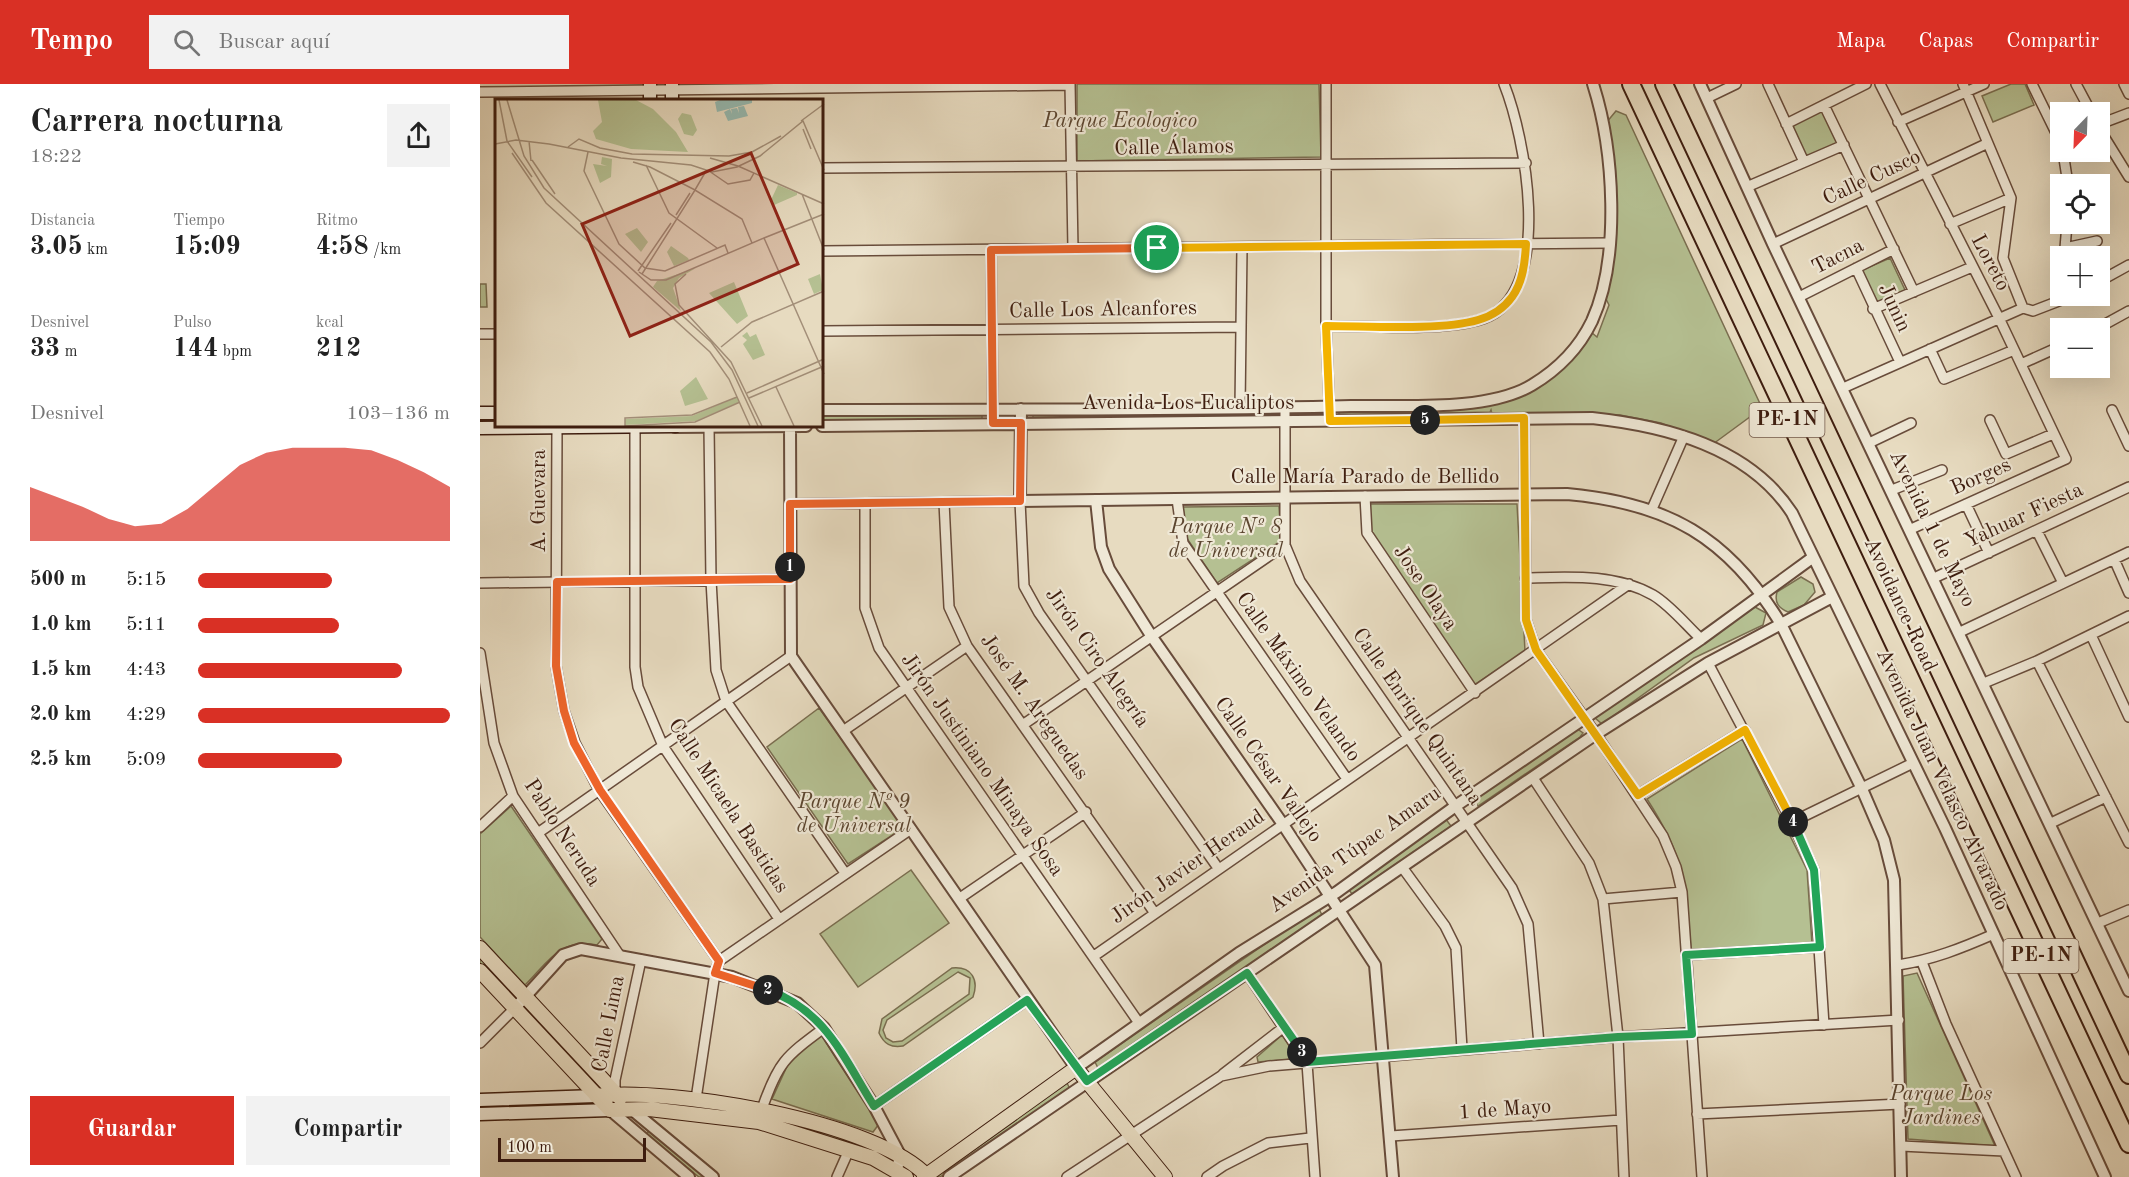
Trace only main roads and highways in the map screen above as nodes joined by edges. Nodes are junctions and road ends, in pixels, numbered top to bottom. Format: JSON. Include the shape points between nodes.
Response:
{"nodes":[{"id":1,"x":1631,"y":84,"type":"edge"},
{"id":2,"x":1664,"y":84,"type":"edge"},
{"id":3,"x":480,"y":428,"type":"edge"},
{"id":4,"x":495,"y":428,"type":"edge"},
{"id":5,"x":480,"y":948,"type":"edge"},
{"id":6,"x":480,"y":971,"type":"edge"},
{"id":7,"x":2129,"y":1075,"type":"edge"},
{"id":8,"x":615,"y":1094,"type":"junction"},
{"id":9,"x":596,"y":1096,"type":"junction"},
{"id":10,"x":480,"y":1100,"type":"edge"},
{"id":11,"x":631,"y":1109,"type":"junction"},
{"id":12,"x":610,"y":1110,"type":"junction"},
{"id":13,"x":480,"y":1114,"type":"edge"},
{"id":14,"x":2129,"y":1144,"type":"edge"},
{"id":15,"x":901,"y":1173,"type":"edge"},
{"id":16,"x":926,"y":1176,"type":"edge"},
{"id":17,"x":1165,"y":1177,"type":"edge"}],
"edges":[{"from":1,"to":14,"type":"highway","name":"Avoidance Road","number":"PE-1N"},
{"from":2,"to":7,"type":"highway","name":"Avoidance Road","number":"PE-1N"},
{"from":3,"to":4,"type":"main road"},
{"from":5,"to":8,"type":"main road"},
{"from":6,"to":9,"type":"main road"},
{"from":8,"to":9,"type":"main road"},
{"from":8,"to":11,"type":"main road"},
{"from":8,"to":16,"type":"main road","via":[[696,1099],[762,1109],[855,1136],[900,1155]]},
{"from":9,"to":10,"type":"main road"},
{"from":9,"to":12,"type":"main road"},
{"from":11,"to":12,"type":"main road"},
{"from":11,"to":15,"type":"main road","via":[[759,1122],[873,1158]]},
{"from":12,"to":13,"type":"main road"},
{"from":16,"to":17,"type":"main road","name":"Avenida Túpac Amaru","via":[[1076,1068]]}]}
